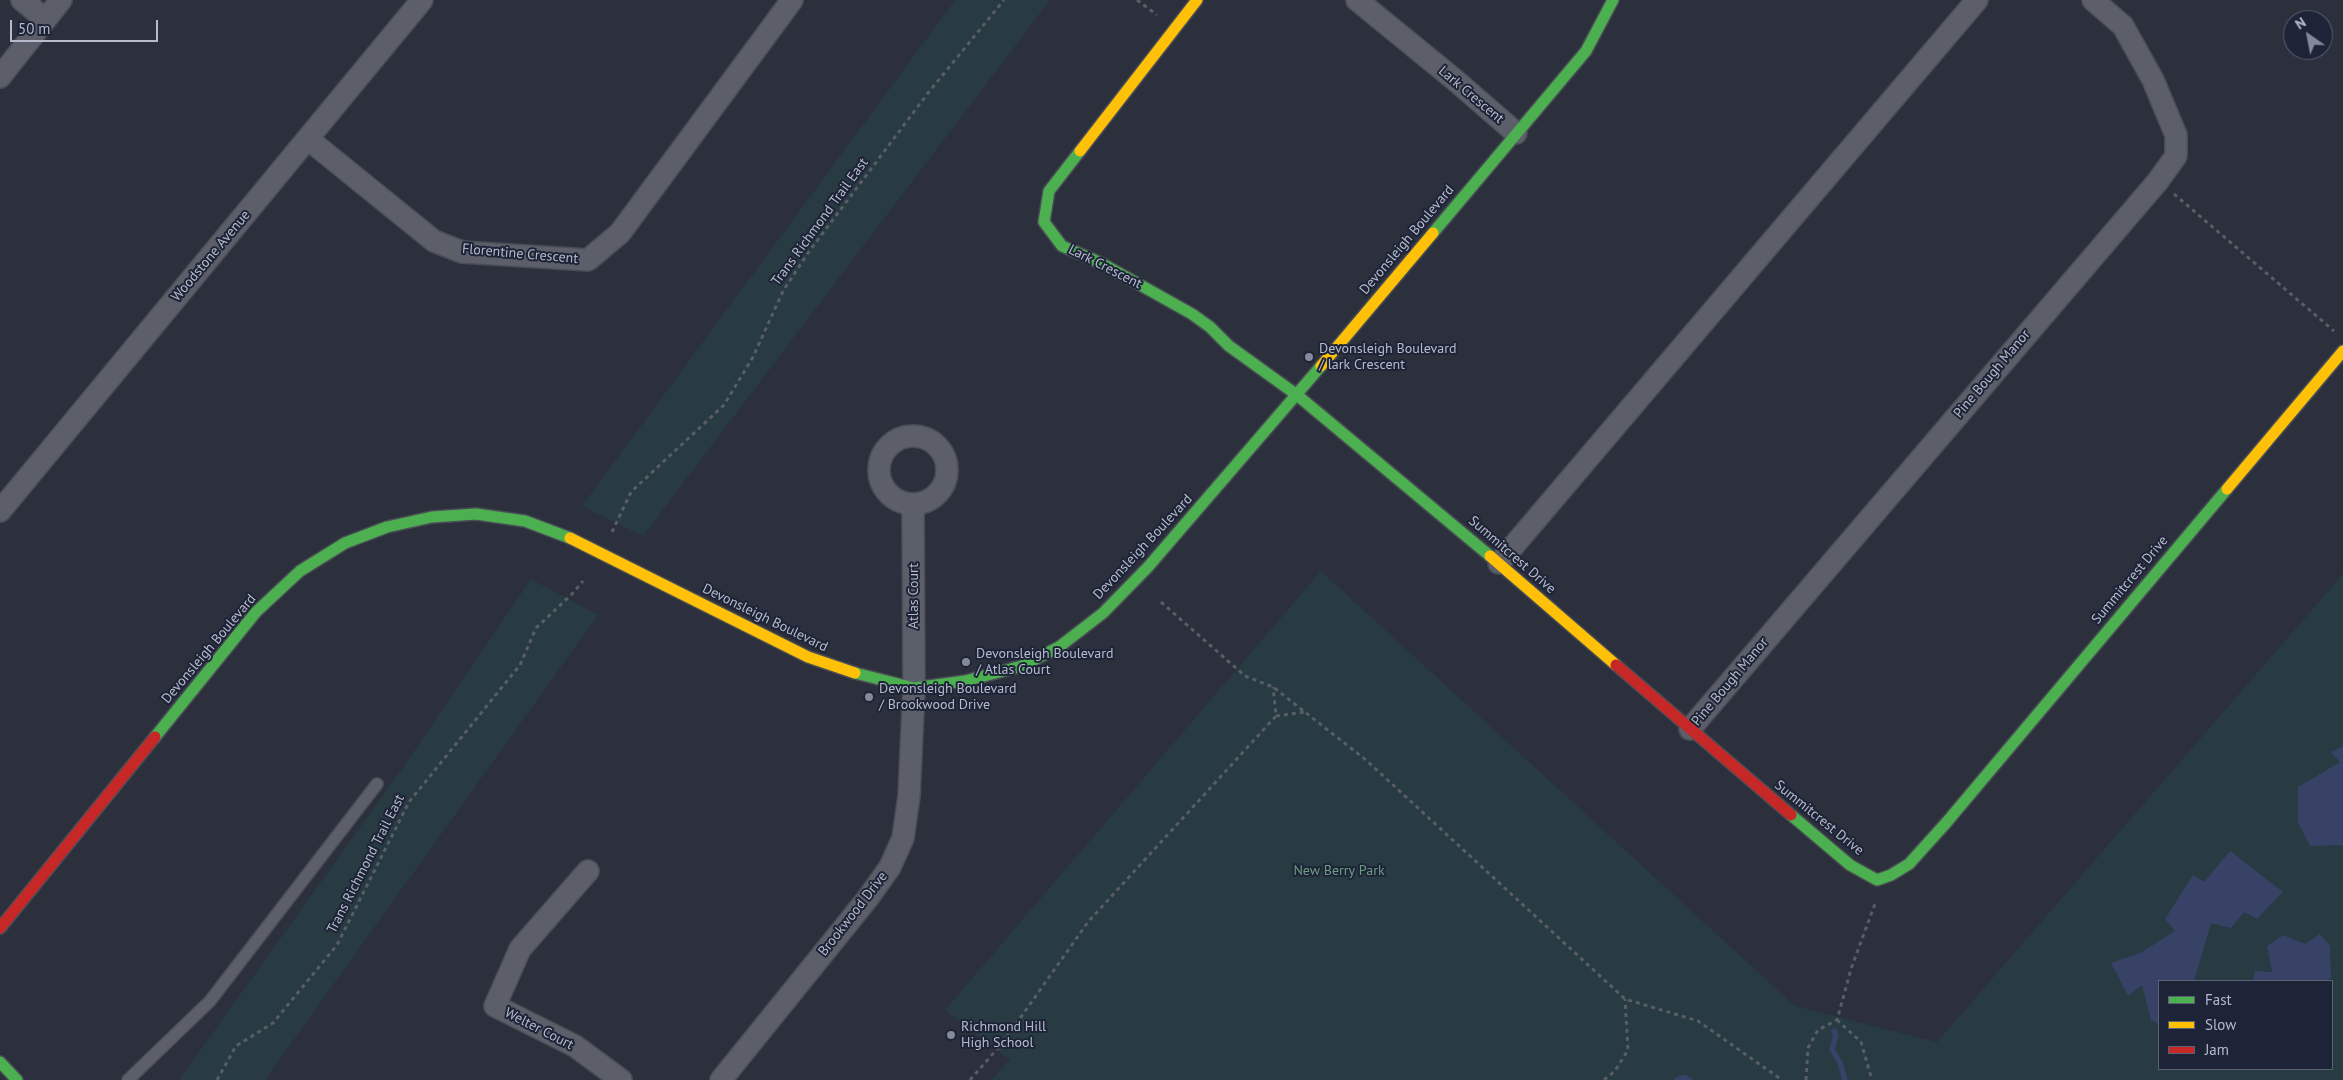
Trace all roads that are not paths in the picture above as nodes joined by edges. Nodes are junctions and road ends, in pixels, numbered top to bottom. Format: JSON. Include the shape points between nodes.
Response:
{"nodes":[{"id":1,"x":22,"y":0,"type":"edge"},
{"id":2,"x":61,"y":0,"type":"edge"},
{"id":3,"x":422,"y":0,"type":"edge"},
{"id":4,"x":792,"y":0,"type":"edge"},
{"id":5,"x":1197,"y":0,"type":"edge"},
{"id":6,"x":1357,"y":0,"type":"edge"},
{"id":7,"x":1614,"y":0,"type":"edge"},
{"id":8,"x":1977,"y":0,"type":"edge"},
{"id":9,"x":2093,"y":0,"type":"edge"},
{"id":10,"x":45,"y":19,"type":"junction"},
{"id":11,"x":0,"y":77,"type":"edge"},
{"id":12,"x":1516,"y":133,"type":"junction"},
{"id":13,"x":308,"y":139,"type":"junction"},
{"id":14,"x":2343,"y":351,"type":"edge"},
{"id":15,"x":1297,"y":394,"type":"junction"},
{"id":16,"x":913,"y":504,"type":"dead end"},
{"id":17,"x":0,"y":512,"type":"edge"},
{"id":18,"x":1500,"y":564,"type":"junction"},
{"id":19,"x":914,"y":688,"type":"junction"},
{"id":20,"x":1690,"y":730,"type":"junction"},
{"id":21,"x":377,"y":784,"type":"dead end"},
{"id":22,"x":588,"y":871,"type":"dead end"},
{"id":23,"x":0,"y":928,"type":"edge"},
{"id":24,"x":0,"y":1062,"type":"edge"},
{"id":25,"x":17,"y":1080,"type":"edge"},
{"id":26,"x":128,"y":1080,"type":"edge"},
{"id":27,"x":621,"y":1080,"type":"edge"},
{"id":28,"x":721,"y":1080,"type":"edge"}],
"edges":[{"from":1,"to":10,"type":"street"},
{"from":2,"to":10,"type":"street"},
{"from":3,"to":13,"type":"street","name":"Woodstone Avenue"},
{"from":4,"to":13,"type":"street","name":"Florentine Crescent","via":[[620,233],[588,260],[462,252],[434,241]]},
{"from":5,"to":15,"type":"street","name":"Lark Crescent","via":[[1049,191],[1044,222],[1062,246],[1101,263],[1192,314],[1229,346]]},
{"from":6,"to":12,"type":"street","name":"Lark Crescent"},
{"from":7,"to":12,"type":"street","name":"Devonsleigh Boulevard","via":[[1586,51]]},
{"from":8,"to":18,"type":"street"},
{"from":9,"to":20,"type":"street","name":"Pine Bough Manor","via":[[2123,26],[2153,80],[2176,135],[2176,156]]},
{"from":10,"to":11,"type":"street"},
{"from":12,"to":15,"type":"street","name":"Devonsleigh Boulevard"},
{"from":13,"to":17,"type":"street","name":"Woodstone Avenue"},
{"from":14,"to":20,"type":"street","name":"Summitcrest Drive","via":[[1909,864],[1877,880],[1850,865]]},
{"from":15,"to":18,"type":"street","name":"Summitcrest Drive"},
{"from":15,"to":19,"type":"street","name":"Devonsleigh Boulevard","via":[[1148,567],[1103,612],[1059,647],[1022,666],[965,681]]},
{"from":16,"to":19,"type":"street","name":"Atlas Court"},
{"from":18,"to":20,"type":"street","name":"Summitcrest Drive"},
{"from":19,"to":23,"type":"street","name":"Devonsleigh Boulevard","via":[[866,677],[808,657],[580,542],[525,521],[476,514],[432,516],[387,527],[345,543],[300,571],[256,612]]},
{"from":19,"to":28,"type":"street","name":"Brookwood Drive","via":[[909,796],[903,838],[890,867]]},
{"from":21,"to":26,"type":"lane","via":[[210,1002]]},
{"from":22,"to":27,"type":"street","name":"Welter Court","via":[[520,949],[495,1006],[575,1046]]},
{"from":24,"to":25,"type":"street"}]}
